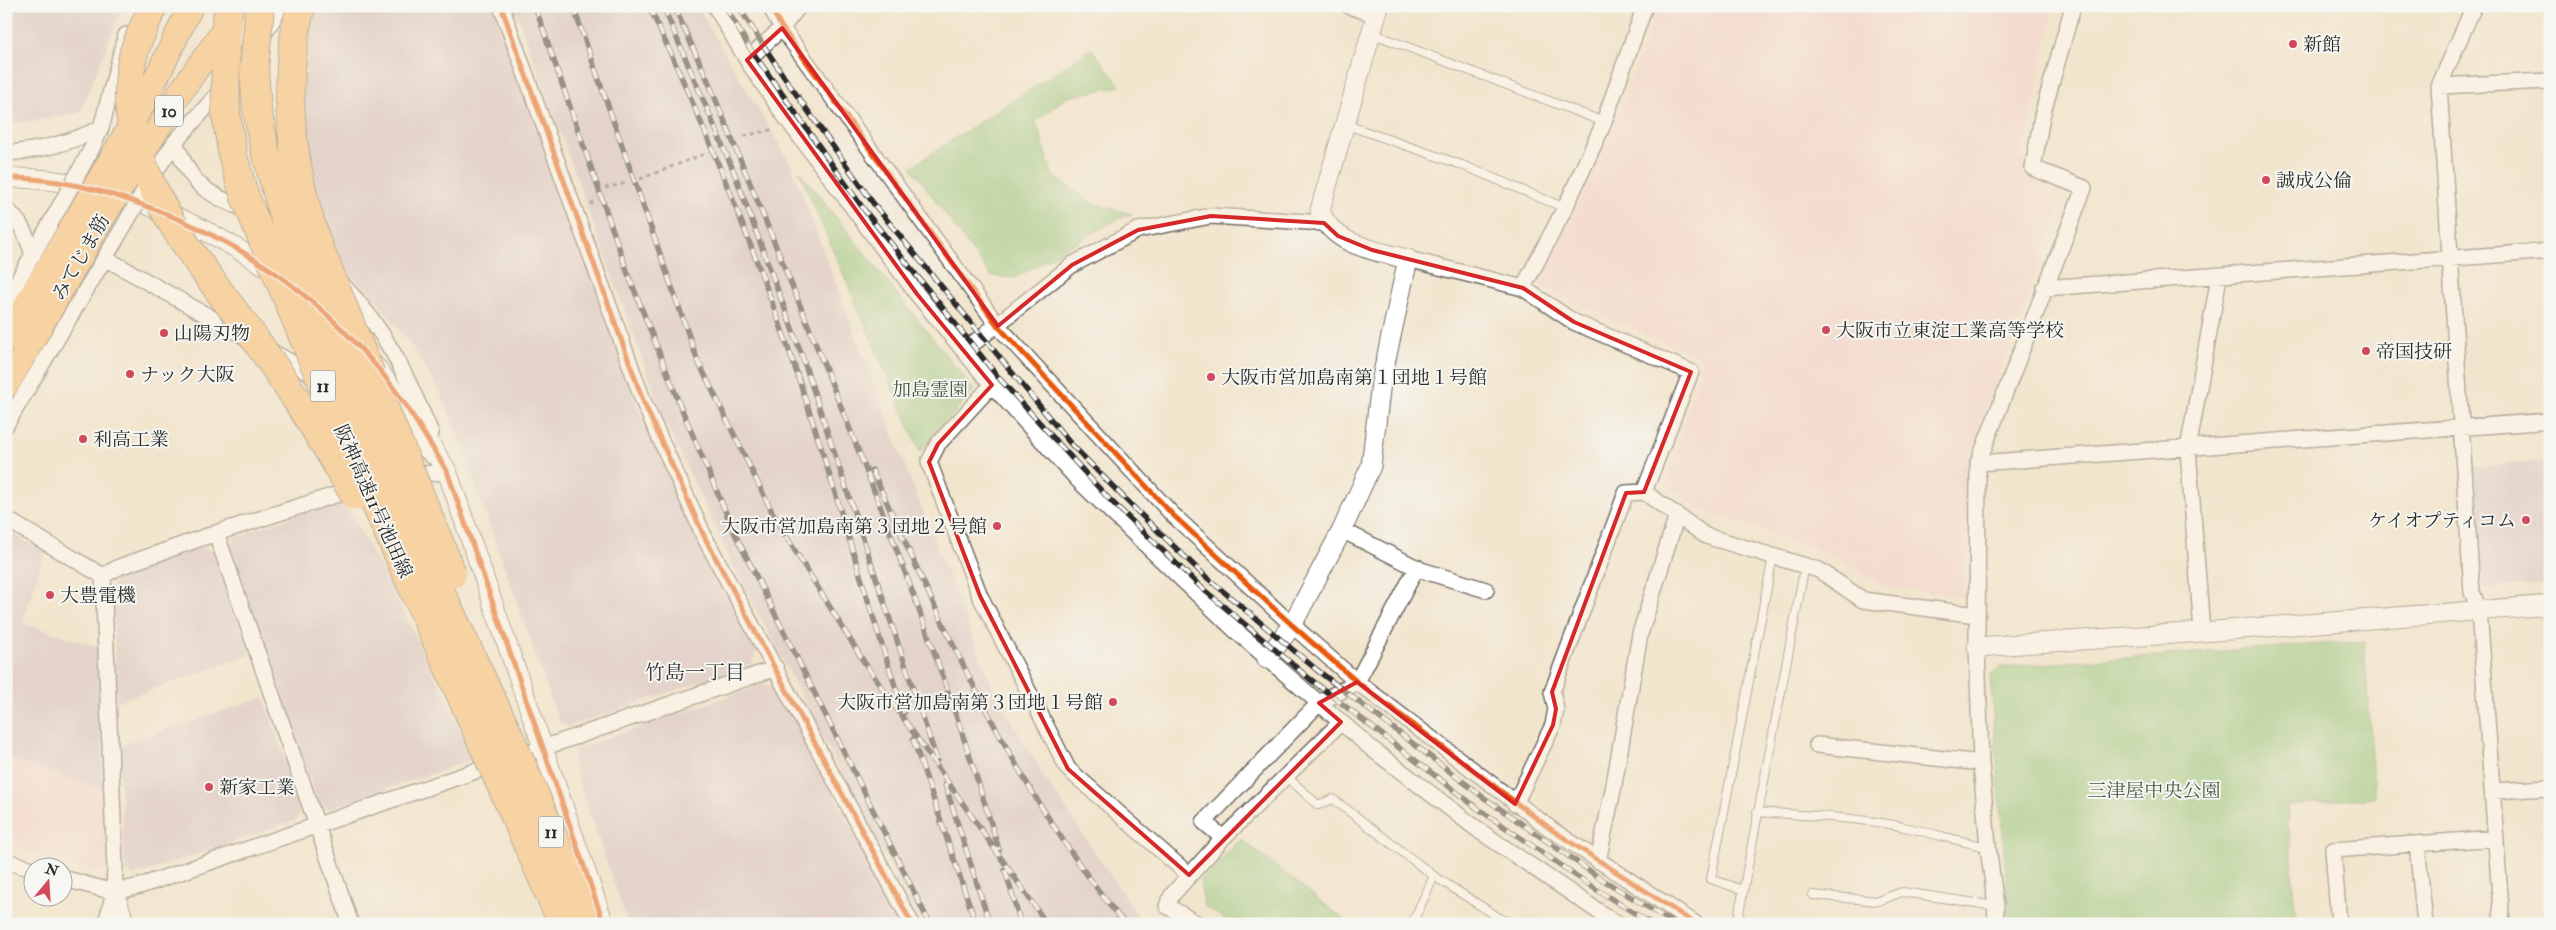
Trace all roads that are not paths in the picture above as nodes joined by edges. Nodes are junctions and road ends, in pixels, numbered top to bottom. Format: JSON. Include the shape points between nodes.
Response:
{"nodes":[{"id":1,"x":140,"y":6,"type":"edge"},
{"id":2,"x":153,"y":6,"type":"edge"},
{"id":3,"x":191,"y":6,"type":"edge"},
{"id":4,"x":229,"y":6,"type":"edge"},
{"id":5,"x":241,"y":6,"type":"edge"},
{"id":6,"x":260,"y":6,"type":"edge"},
{"id":7,"x":281,"y":6,"type":"edge"},
{"id":8,"x":301,"y":6,"type":"edge"},
{"id":9,"x":501,"y":6,"type":"edge"},
{"id":10,"x":715,"y":6,"type":"edge"},
{"id":11,"x":770,"y":6,"type":"edge"},
{"id":12,"x":799,"y":6,"type":"edge"},
{"id":13,"x":1349,"y":6,"type":"edge"},
{"id":14,"x":1645,"y":6,"type":"edge"},
{"id":15,"x":2073,"y":6,"type":"edge"},
{"id":16,"x":2474,"y":6,"type":"edge"},
{"id":17,"x":1377,"y":11,"type":"edge"},
{"id":18,"x":782,"y":28,"type":"junction"},
{"id":19,"x":1371,"y":33,"type":"junction"},
{"id":20,"x":747,"y":60,"type":"junction"},
{"id":21,"x":2550,"y":81,"type":"edge"},
{"id":22,"x":2438,"y":86,"type":"junction"},
{"id":23,"x":1604,"y":122,"type":"junction"},
{"id":24,"x":1344,"y":124,"type":"junction"},
{"id":25,"x":101,"y":128,"type":"junction"},
{"id":26,"x":175,"y":142,"type":"junction"},
{"id":27,"x":6,"y":153,"type":"edge"},
{"id":28,"x":6,"y":178,"type":"edge"},
{"id":29,"x":1564,"y":208,"type":"junction"},
{"id":30,"x":6,"y":209,"type":"edge"},
{"id":31,"x":81,"y":213,"type":"junction"},
{"id":32,"x":1324,"y":224,"type":"junction"},
{"id":33,"x":2550,"y":250,"type":"edge"},
{"id":34,"x":33,"y":255,"type":"junction"},
{"id":35,"x":2450,"y":257,"type":"junction"},
{"id":36,"x":105,"y":258,"type":"junction"},
{"id":37,"x":1408,"y":259,"type":"junction"},
{"id":38,"x":2219,"y":276,"type":"junction"},
{"id":39,"x":1523,"y":288,"type":"junction"},
{"id":40,"x":2044,"y":288,"type":"junction"},
{"id":41,"x":6,"y":302,"type":"edge"},
{"id":42,"x":998,"y":326,"type":"junction"},
{"id":43,"x":6,"y":340,"type":"edge"},
{"id":44,"x":965,"y":350,"type":"junction"},
{"id":45,"x":992,"y":384,"type":"junction"},
{"id":46,"x":6,"y":386,"type":"edge"},
{"id":47,"x":2550,"y":421,"type":"edge"},
{"id":48,"x":6,"y":425,"type":"edge"},
{"id":49,"x":2462,"y":428,"type":"junction"},
{"id":50,"x":2188,"y":449,"type":"junction"},
{"id":51,"x":1978,"y":463,"type":"junction"},
{"id":52,"x":447,"y":471,"type":"junction"},
{"id":53,"x":1644,"y":492,"type":"junction"},
{"id":54,"x":1677,"y":515,"type":"junction"},
{"id":55,"x":6,"y":519,"type":"edge"},
{"id":56,"x":1342,"y":530,"type":"junction"},
{"id":57,"x":216,"y":534,"type":"junction"},
{"id":58,"x":1773,"y":556,"type":"junction"},
{"id":59,"x":1806,"y":565,"type":"junction"},
{"id":60,"x":1417,"y":567,"type":"junction"},
{"id":61,"x":103,"y":576,"type":"junction"},
{"id":62,"x":1486,"y":590,"type":"dead end"},
{"id":63,"x":2550,"y":605,"type":"edge"},
{"id":64,"x":2479,"y":610,"type":"junction"},
{"id":65,"x":1977,"y":615,"type":"junction"},
{"id":66,"x":1292,"y":626,"type":"junction"},
{"id":67,"x":2202,"y":632,"type":"junction"},
{"id":68,"x":1977,"y":647,"type":"junction"},
{"id":69,"x":440,"y":650,"type":"junction"},
{"id":70,"x":1267,"y":659,"type":"junction"},
{"id":71,"x":776,"y":668,"type":"junction"},
{"id":72,"x":1356,"y":682,"type":"junction"},
{"id":73,"x":1319,"y":703,"type":"junction"},
{"id":74,"x":1341,"y":722,"type":"junction"},
{"id":75,"x":511,"y":740,"type":"junction"},
{"id":76,"x":1817,"y":745,"type":"dead end"},
{"id":77,"x":544,"y":748,"type":"junction"},
{"id":78,"x":1980,"y":763,"type":"junction"},
{"id":79,"x":1262,"y":764,"type":"junction"},
{"id":80,"x":1284,"y":779,"type":"junction"},
{"id":81,"x":2550,"y":788,"type":"edge"},
{"id":82,"x":2493,"y":791,"type":"junction"},
{"id":83,"x":1515,"y":804,"type":"junction"},
{"id":84,"x":1757,"y":812,"type":"junction"},
{"id":85,"x":317,"y":826,"type":"junction"},
{"id":86,"x":1223,"y":838,"type":"junction"},
{"id":87,"x":2496,"y":838,"type":"junction"},
{"id":88,"x":2417,"y":844,"type":"junction"},
{"id":89,"x":1988,"y":847,"type":"junction"},
{"id":90,"x":6,"y":861,"type":"edge"},
{"id":91,"x":1598,"y":861,"type":"junction"},
{"id":92,"x":22,"y":866,"type":"edge"},
{"id":93,"x":1189,"y":874,"type":"junction"},
{"id":94,"x":1434,"y":876,"type":"junction"},
{"id":95,"x":72,"y":881,"type":"edge"},
{"id":96,"x":1743,"y":890,"type":"junction"},
{"id":97,"x":114,"y":892,"type":"junction"},
{"id":98,"x":1813,"y":895,"type":"dead end"},
{"id":99,"x":1996,"y":906,"type":"junction"},
{"id":100,"x":106,"y":924,"type":"edge"},
{"id":101,"x":125,"y":924,"type":"edge"},
{"id":102,"x":351,"y":924,"type":"edge"},
{"id":103,"x":563,"y":924,"type":"edge"},
{"id":104,"x":592,"y":924,"type":"edge"},
{"id":105,"x":604,"y":924,"type":"edge"},
{"id":106,"x":912,"y":924,"type":"edge"},
{"id":107,"x":1198,"y":924,"type":"edge"},
{"id":108,"x":1412,"y":924,"type":"edge"},
{"id":109,"x":1509,"y":924,"type":"edge"},
{"id":110,"x":1617,"y":924,"type":"edge"},
{"id":111,"x":1696,"y":924,"type":"edge"},
{"id":112,"x":1737,"y":924,"type":"edge"},
{"id":113,"x":1995,"y":924,"type":"edge"},
{"id":114,"x":2339,"y":924,"type":"edge"},
{"id":115,"x":2425,"y":924,"type":"edge"},
{"id":116,"x":2502,"y":924,"type":"edge"}],
"edges":[{"from":1,"to":25,"type":"street","via":[[118,57]]},
{"from":2,"to":69,"type":"highway","number":"11","bridge":true,"via":[[134,51],[129,103],[141,162],[152,189],[311,421]]},
{"from":3,"to":31,"type":"main road","name":"みてじま筋","number":"10","bridge":true,"via":[[147,97]]},
{"from":4,"to":69,"type":"highway","name":"阪神高速11号池田線","number":"11","bridge":true,"via":[[224,32],[226,114],[244,197]]},
{"from":5,"to":31,"type":"main road","name":"みてじま筋","number":"10","bridge":true,"via":[[181,91]]},
{"from":6,"to":75,"type":"highway","name":"阪神高速11号池田線","number":"11","bridge":true,"via":[[254,69],[257,110],[290,236],[442,596]]},
{"from":7,"to":26,"type":"street","via":[[239,71]]},
{"from":8,"to":75,"type":"highway","bridge":true,"via":[[289,91],[295,164],[303,202],[464,605]]},
{"from":9,"to":71,"type":"street","via":[[644,403],[705,538]]},
{"from":10,"to":20,"type":"street"},
{"from":11,"to":18,"type":"street"},
{"from":12,"to":18,"type":"street"},
{"from":13,"to":17,"type":"street"},
{"from":14,"to":23,"type":"street"},
{"from":15,"to":40,"type":"street","via":[[2042,116],[2033,168],[2084,188]]},
{"from":16,"to":22,"type":"street"},
{"from":17,"to":19,"type":"street"},
{"from":18,"to":20,"type":"street"},
{"from":18,"to":42,"type":"street"},
{"from":19,"to":23,"type":"lane"},
{"from":19,"to":24,"type":"street"},
{"from":20,"to":44,"type":"street","via":[[917,294]]},
{"from":21,"to":22,"type":"street"},
{"from":22,"to":35,"type":"street"},
{"from":23,"to":29,"type":"street"},
{"from":24,"to":29,"type":"lane","via":[[1462,165]]},
{"from":24,"to":32,"type":"street","via":[[1322,198],[1320,210]]},
{"from":25,"to":27,"type":"street","via":[[57,145]]},
{"from":25,"to":31,"type":"street","bridge":true,"via":[[91,150]]},
{"from":26,"to":36,"type":"street","bridge":true},
{"from":26,"to":52,"type":"street","via":[[198,183],[280,226],[346,289],[391,346]]},
{"from":28,"to":52,"type":"street","via":[[85,187],[130,200],[188,223],[242,250],[293,285],[365,354],[410,412]]},
{"from":29,"to":39,"type":"street"},
{"from":30,"to":34,"type":"street","via":[[17,218]]},
{"from":31,"to":34,"type":"street"},
{"from":31,"to":43,"type":"main road","name":"みてじま筋","number":"10"},
{"from":31,"to":46,"type":"main road","name":"みてじま筋","number":"10"},
{"from":32,"to":37,"type":"street","via":[[1338,236],[1372,250]]},
{"from":32,"to":42,"type":"street","via":[[1211,216],[1138,230],[1072,265]]},
{"from":33,"to":35,"type":"street"},
{"from":34,"to":41,"type":"street"},
{"from":35,"to":38,"type":"street"},
{"from":35,"to":49,"type":"street"},
{"from":36,"to":48,"type":"street"},
{"from":36,"to":52,"type":"street","via":[[380,415],[410,435]]},
{"from":37,"to":39,"type":"street"},
{"from":37,"to":56,"type":"street","via":[[1381,382],[1371,466]]},
{"from":38,"to":40,"type":"street"},
{"from":38,"to":50,"type":"street"},
{"from":39,"to":53,"type":"street","via":[[1574,322],[1691,372]]},
{"from":40,"to":51,"type":"street"},
{"from":42,"to":44,"type":"street"},
{"from":42,"to":66,"type":"street","via":[[1172,514]]},
{"from":44,"to":45,"type":"street"},
{"from":45,"to":70,"type":"street","via":[[1078,480]]},
{"from":45,"to":93,"type":"street","via":[[938,444],[929,462],[980,596],[1068,770]]},
{"from":47,"to":49,"type":"street"},
{"from":49,"to":50,"type":"street"},
{"from":49,"to":64,"type":"street","via":[[2472,592]]},
{"from":50,"to":51,"type":"street"},
{"from":50,"to":67,"type":"street"},
{"from":51,"to":65,"type":"street"},
{"from":52,"to":57,"type":"street","via":[[380,481]]},
{"from":52,"to":77,"type":"street"},
{"from":53,"to":54,"type":"street"},
{"from":53,"to":83,"type":"street","via":[[1626,493],[1552,692],[1556,709],[1553,725]]},
{"from":54,"to":58,"type":"street","via":[[1706,536]]},
{"from":54,"to":91,"type":"street","via":[[1640,634]]},
{"from":55,"to":61,"type":"street"},
{"from":56,"to":60,"type":"street"},
{"from":56,"to":66,"type":"street"},
{"from":57,"to":61,"type":"street","via":[[119,567]]},
{"from":57,"to":85,"type":"street"},
{"from":58,"to":59,"type":"street"},
{"from":58,"to":96,"type":"lane","via":[[1711,879]]},
{"from":59,"to":65,"type":"street","via":[[1819,570],[1863,600]]},
{"from":59,"to":84,"type":"lane"},
{"from":60,"to":62,"type":"street"},
{"from":60,"to":72,"type":"street"},
{"from":61,"to":97,"type":"street"},
{"from":63,"to":64,"type":"street"},
{"from":64,"to":67,"type":"street"},
{"from":64,"to":82,"type":"street"},
{"from":65,"to":68,"type":"street"},
{"from":66,"to":70,"type":"street"},
{"from":66,"to":72,"type":"street"},
{"from":67,"to":68,"type":"street"},
{"from":68,"to":78,"type":"street"},
{"from":69,"to":103,"type":"highway","name":"阪神高速11号池田線","number":"11","bridge":true},
{"from":70,"to":73,"type":"street"},
{"from":71,"to":77,"type":"street"},
{"from":71,"to":106,"type":"street"},
{"from":72,"to":73,"type":"street"},
{"from":72,"to":83,"type":"street"},
{"from":73,"to":74,"type":"street"},
{"from":73,"to":79,"type":"street"},
{"from":74,"to":80,"type":"street"},
{"from":74,"to":110,"type":"street","via":[[1481,832]]},
{"from":75,"to":104,"type":"highway","name":"阪神高速11号池田線","number":"11","bridge":true},
{"from":76,"to":78,"type":"street"},
{"from":77,"to":85,"type":"street"},
{"from":77,"to":105,"type":"street"},
{"from":78,"to":89,"type":"street"},
{"from":79,"to":80,"type":"street"},
{"from":79,"to":86,"type":"street","via":[[1204,822]]},
{"from":80,"to":86,"type":"street"},
{"from":80,"to":94,"type":"lane","via":[[1318,805],[1333,799]]},
{"from":81,"to":82,"type":"street"},
{"from":82,"to":87,"type":"street"},
{"from":83,"to":91,"type":"street"},
{"from":84,"to":89,"type":"lane","via":[[1862,821]]},
{"from":84,"to":96,"type":"lane"},
{"from":85,"to":97,"type":"street"},
{"from":85,"to":102,"type":"street"},
{"from":86,"to":93,"type":"street"},
{"from":87,"to":88,"type":"street"},
{"from":87,"to":116,"type":"street"},
{"from":88,"to":114,"type":"street","via":[[2333,850]]},
{"from":88,"to":115,"type":"street"},
{"from":89,"to":99,"type":"street"},
{"from":90,"to":92,"type":"street"},
{"from":91,"to":111,"type":"street"},
{"from":93,"to":107,"type":"street","via":[[1167,906]]},
{"from":94,"to":108,"type":"lane"},
{"from":94,"to":109,"type":"lane"},
{"from":95,"to":97,"type":"street"},
{"from":96,"to":112,"type":"lane"},
{"from":97,"to":100,"type":"street"},
{"from":97,"to":101,"type":"street"},
{"from":98,"to":99,"type":"lane","via":[[1878,901],[1902,892]]},
{"from":99,"to":113,"type":"street"}]}
